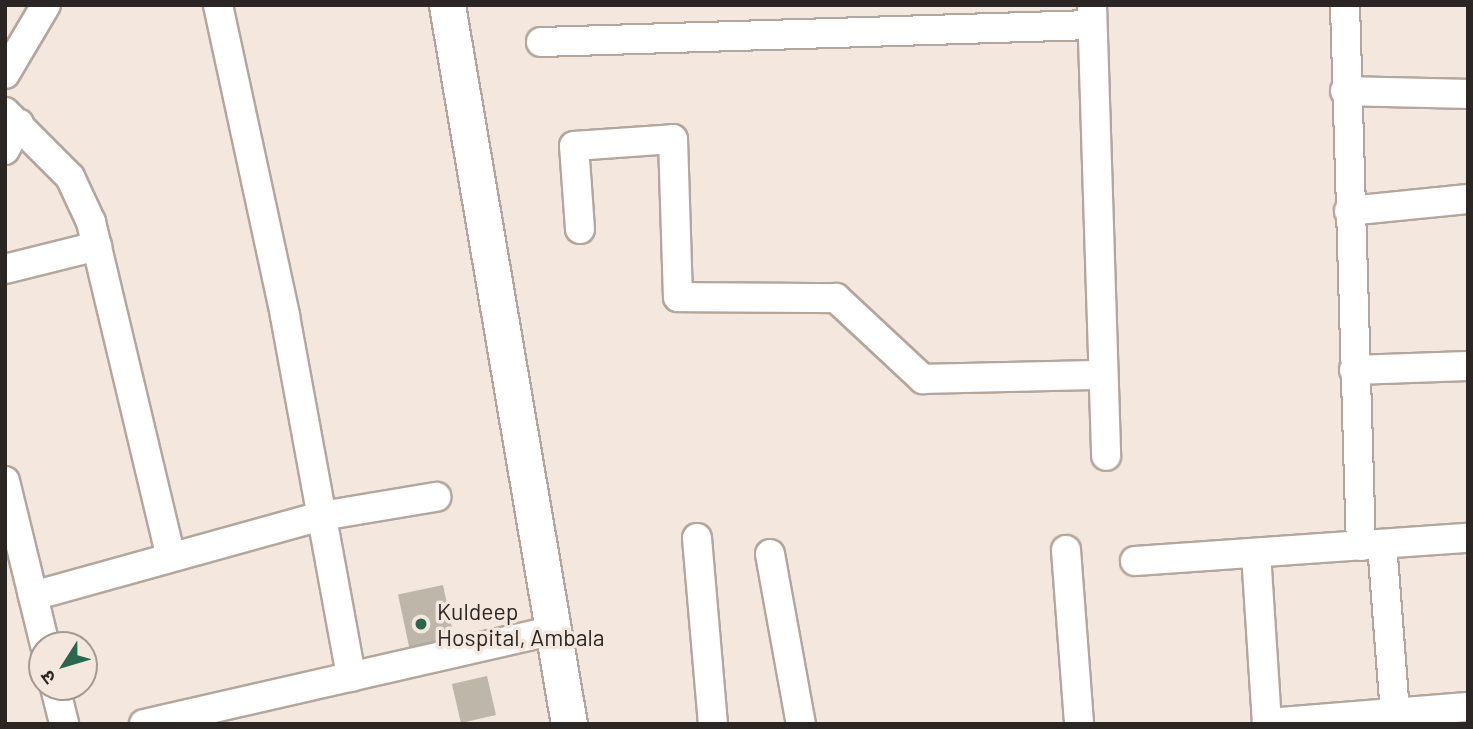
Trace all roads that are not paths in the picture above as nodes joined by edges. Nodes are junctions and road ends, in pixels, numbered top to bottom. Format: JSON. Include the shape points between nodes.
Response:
{"nodes":[{"id":1,"x":46,"y":5,"type":"edge"},
{"id":2,"x":218,"y":5,"type":"edge"},
{"id":3,"x":447,"y":5,"type":"edge"},
{"id":4,"x":1345,"y":5,"type":"edge"},
{"id":5,"x":1092,"y":15,"type":"edge"},
{"id":6,"x":541,"y":43,"type":"dead end"},
{"id":7,"x":5,"y":74,"type":"edge"},
{"id":8,"x":1345,"y":92,"type":"junction"},
{"id":9,"x":1468,"y":94,"type":"edge"},
{"id":10,"x":12,"y":118,"type":"edge"},
{"id":11,"x":5,"y":150,"type":"edge"},
{"id":12,"x":1468,"y":199,"type":"edge"},
{"id":13,"x":1349,"y":211,"type":"junction"},
{"id":14,"x":580,"y":229,"type":"dead end"},
{"id":15,"x":97,"y":246,"type":"junction"},
{"id":16,"x":5,"y":269,"type":"edge"},
{"id":17,"x":1468,"y":366,"type":"edge"},
{"id":18,"x":1354,"y":370,"type":"junction"},
{"id":19,"x":1102,"y":375,"type":"junction"},
{"id":20,"x":1106,"y":456,"type":"dead end"},
{"id":21,"x":5,"y":481,"type":"edge"},
{"id":22,"x":436,"y":497,"type":"dead end"},
{"id":23,"x":322,"y":516,"type":"junction"},
{"id":24,"x":697,"y":538,"type":"dead end"},
{"id":25,"x":1468,"y":538,"type":"edge"},
{"id":26,"x":1371,"y":545,"type":"junction"},
{"id":27,"x":1066,"y":550,"type":"dead end"},
{"id":28,"x":1256,"y":553,"type":"junction"},
{"id":29,"x":771,"y":554,"type":"dead end"},
{"id":30,"x":170,"y":557,"type":"junction"},
{"id":31,"x":1135,"y":561,"type":"dead end"},
{"id":32,"x":33,"y":596,"type":"junction"},
{"id":33,"x":42,"y":631,"type":"edge"},
{"id":34,"x":550,"y":631,"type":"junction"},
{"id":35,"x":351,"y":677,"type":"junction"},
{"id":36,"x":58,"y":701,"type":"edge"},
{"id":37,"x":1468,"y":707,"type":"edge"},
{"id":38,"x":1395,"y":720,"type":"edge"},
{"id":39,"x":156,"y":722,"type":"edge"},
{"id":40,"x":64,"y":724,"type":"edge"},
{"id":41,"x":569,"y":724,"type":"edge"},
{"id":42,"x":713,"y":724,"type":"edge"},
{"id":43,"x":801,"y":724,"type":"edge"},
{"id":44,"x":1079,"y":724,"type":"edge"},
{"id":45,"x":1267,"y":724,"type":"edge"}],
"edges":[{"from":1,"to":7,"type":"street"},
{"from":2,"to":23,"type":"street"},
{"from":3,"to":34,"type":"street"},
{"from":4,"to":8,"type":"street"},
{"from":5,"to":6,"type":"street"},
{"from":5,"to":19,"type":"street"},
{"from":8,"to":9,"type":"street"},
{"from":8,"to":13,"type":"street"},
{"from":10,"to":11,"type":"street"},
{"from":10,"to":15,"type":"street","via":[[70,177]]},
{"from":12,"to":13,"type":"street"},
{"from":13,"to":18,"type":"street"},
{"from":14,"to":19,"type":"street","via":[[574,146],[673,139],[678,298],[836,298],[923,379]]},
{"from":15,"to":16,"type":"street"},
{"from":15,"to":30,"type":"street"},
{"from":17,"to":18,"type":"street"},
{"from":18,"to":26,"type":"street"},
{"from":19,"to":20,"type":"street"},
{"from":21,"to":32,"type":"street"},
{"from":22,"to":23,"type":"street"},
{"from":23,"to":30,"type":"street"},
{"from":23,"to":35,"type":"street"},
{"from":24,"to":42,"type":"street"},
{"from":25,"to":26,"type":"street"},
{"from":26,"to":28,"type":"street"},
{"from":26,"to":38,"type":"street"},
{"from":27,"to":44,"type":"street"},
{"from":28,"to":31,"type":"street"},
{"from":28,"to":45,"type":"street"},
{"from":29,"to":43,"type":"street"},
{"from":30,"to":32,"type":"street"},
{"from":32,"to":33,"type":"street"},
{"from":34,"to":35,"type":"street"},
{"from":34,"to":41,"type":"street"},
{"from":35,"to":39,"type":"street"},
{"from":36,"to":40,"type":"street"},
{"from":37,"to":38,"type":"street"},
{"from":38,"to":45,"type":"street"}]}
